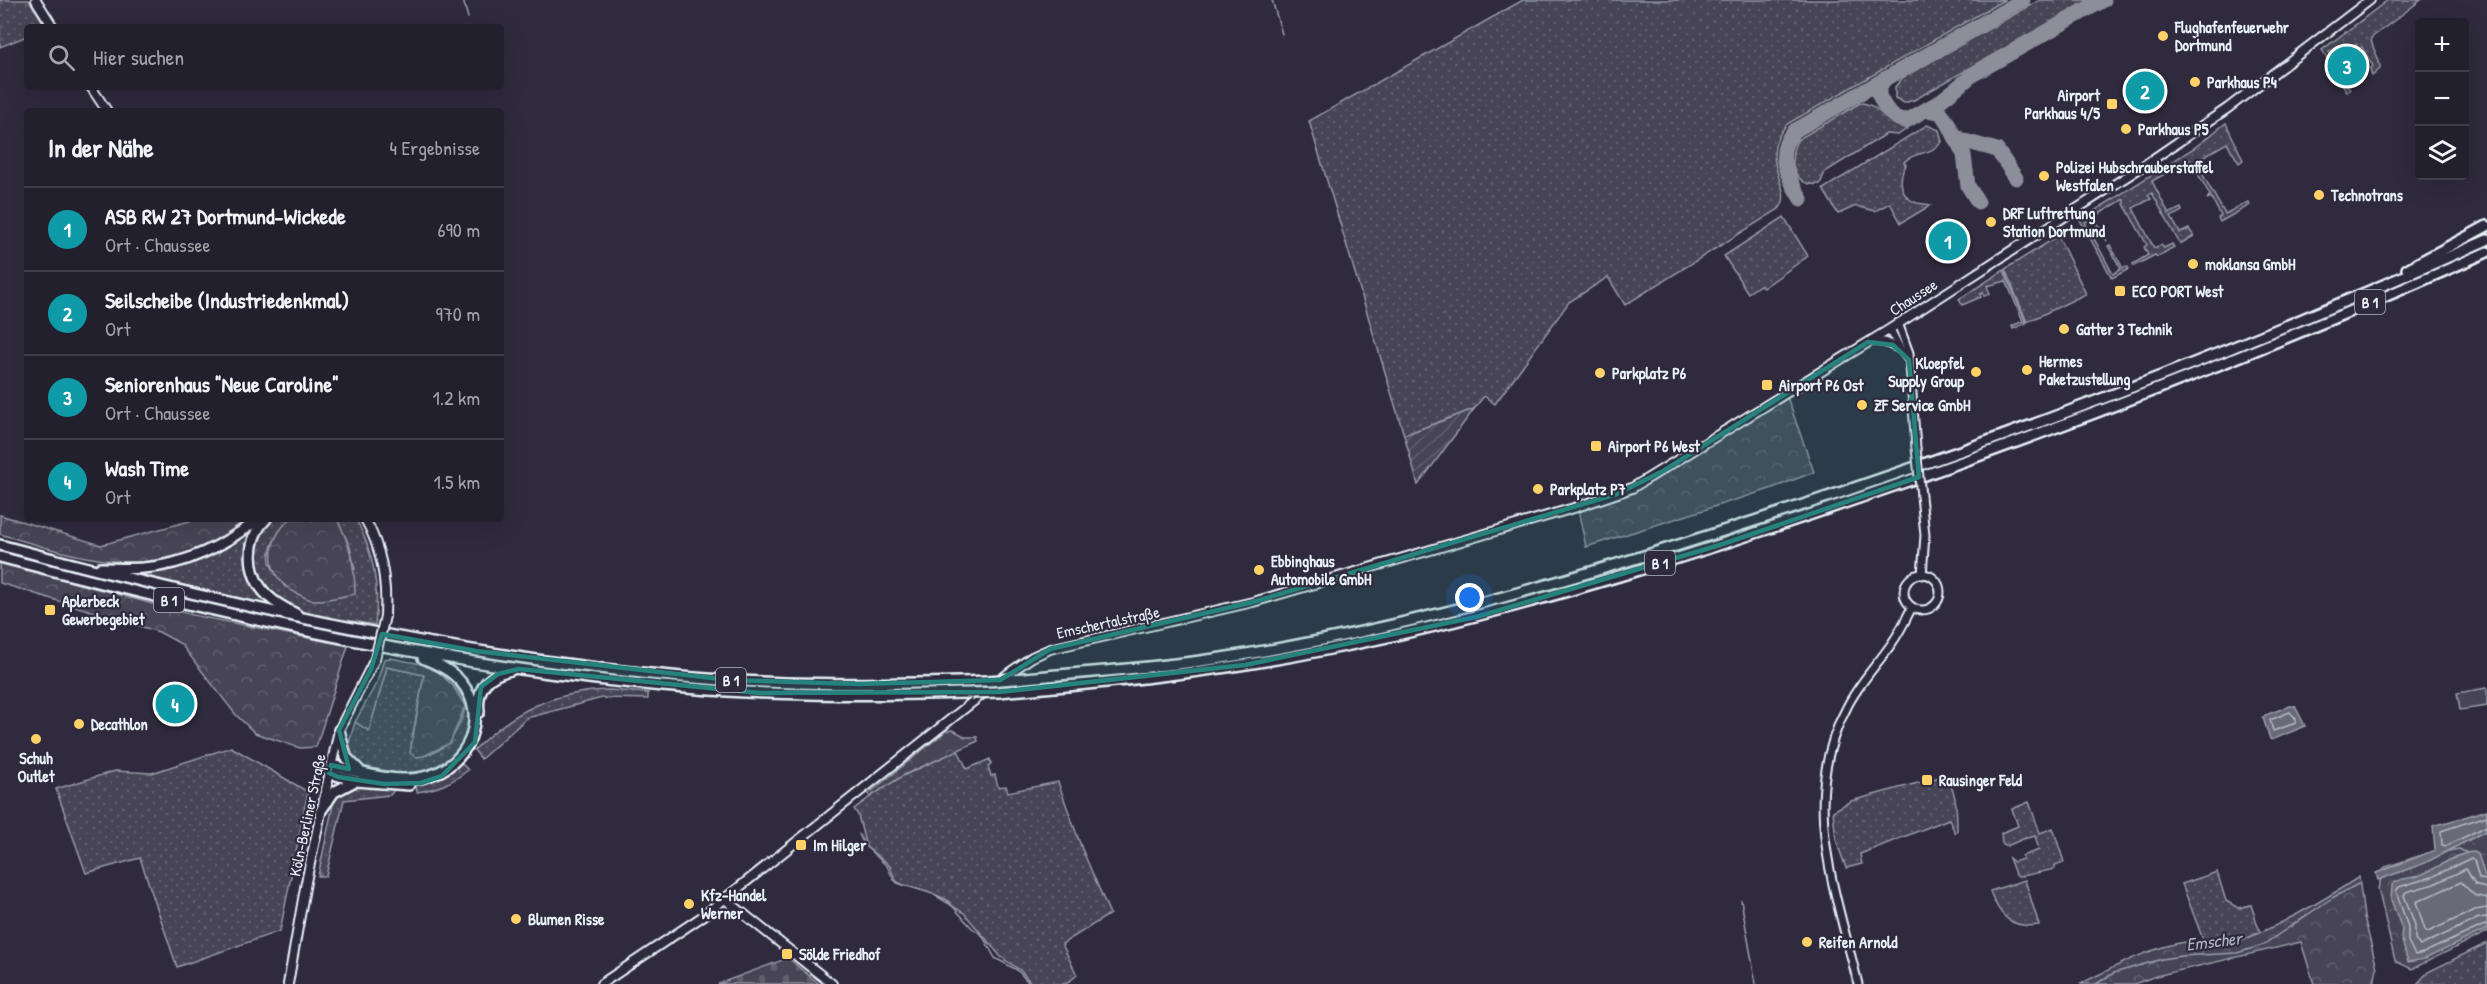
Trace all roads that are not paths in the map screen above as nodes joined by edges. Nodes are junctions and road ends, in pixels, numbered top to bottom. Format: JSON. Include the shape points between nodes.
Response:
{"nodes":[{"id":1,"x":36,"y":0,"type":"edge"},
{"id":2,"x":2370,"y":0,"type":"edge"},
{"id":3,"x":51,"y":24,"type":"edge"},
{"id":4,"x":93,"y":90,"type":"edge"},
{"id":5,"x":104,"y":108,"type":"edge"},
{"id":6,"x":2487,"y":226,"type":"edge"},
{"id":7,"x":2487,"y":240,"type":"edge"},
{"id":8,"x":2487,"y":252,"type":"edge"},
{"id":9,"x":2487,"y":259,"type":"edge"},
{"id":10,"x":2444,"y":271,"type":"junction"},
{"id":11,"x":2374,"y":288,"type":"junction"},
{"id":12,"x":1898,"y":323,"type":"junction"},
{"id":13,"x":1890,"y":328,"type":"junction"},
{"id":14,"x":1868,"y":342,"type":"junction"},
{"id":15,"x":1900,"y":349,"type":"junction"},
{"id":16,"x":1908,"y":360,"type":"junction"},
{"id":17,"x":1574,"y":508,"type":"joint"},
{"id":18,"x":255,"y":522,"type":"edge"},
{"id":19,"x":263,"y":522,"type":"edge"},
{"id":20,"x":366,"y":522,"type":"edge"},
{"id":21,"x":0,"y":545,"type":"edge"},
{"id":22,"x":0,"y":557,"type":"edge"},
{"id":23,"x":86,"y":568,"type":"junction"},
{"id":24,"x":1922,"y":574,"type":"junction"},
{"id":25,"x":1912,"y":607,"type":"junction"},
{"id":26,"x":306,"y":619,"type":"junction"},
{"id":27,"x":406,"y":651,"type":"junction"},
{"id":28,"x":519,"y":669,"type":"junction"},
{"id":29,"x":339,"y":730,"type":"junction"},
{"id":30,"x":330,"y":769,"type":"junction"},
{"id":31,"x":358,"y":776,"type":"junction"},
{"id":32,"x":320,"y":812,"type":"junction"},
{"id":33,"x":725,"y":899,"type":"junction"},
{"id":34,"x":288,"y":984,"type":"edge"},
{"id":35,"x":601,"y":984,"type":"edge"},
{"id":36,"x":832,"y":984,"type":"edge"},
{"id":37,"x":1858,"y":984,"type":"edge"}],
"edges":[{"from":1,"to":3,"type":"main road"},
{"from":2,"to":12,"type":"main road","name":"Chaussee","via":[[2190,135]]},
{"from":4,"to":5,"type":"main road"},
{"from":6,"to":11,"type":"highway"},
{"from":7,"to":11,"type":"highway","number":"B 1"},
{"from":8,"to":10,"type":"highway","number":"B 1"},
{"from":9,"to":10,"type":"highway"},
{"from":10,"to":28,"type":"highway","number":"B 1","bridge":true,"via":[[2295,334],[1977,456],[1720,545],[1476,617],[1323,651],[1167,676],[999,692],[852,696],[659,686]]},
{"from":11,"to":26,"type":"highway","number":"B 1","bridge":true,"via":[[2187,366],[2022,428],[1616,566],[1473,606],[1212,659],[987,681],[858,684],[730,680],[651,674],[476,651]]},
{"from":12,"to":13,"type":"main road","name":"Chaussee"},
{"from":12,"to":16,"type":"street","via":[[1907,344]]},
{"from":13,"to":14,"type":"main road","name":"Chaussee"},
{"from":13,"to":15,"type":"street"},
{"from":14,"to":15,"type":"street","via":[[1884,342]]},
{"from":14,"to":17,"type":"main road","name":"Chaussee","via":[[1649,480]]},
{"from":15,"to":16,"type":"street"},
{"from":16,"to":24,"type":"street","bridge":true,"via":[[1925,535]]},
{"from":17,"to":33,"type":"main road","name":"Emschertalstraße","via":[[1253,602],[1070,643],[1032,657]]},
{"from":18,"to":23,"type":"highway","via":[[190,559],[142,568]]},
{"from":19,"to":26,"type":"highway","via":[[252,548],[255,578],[267,595]]},
{"from":20,"to":29,"type":"main road","name":"Köln-Berliner Straße","bridge":true,"via":[[381,561],[386,588],[385,616],[375,659]]},
{"from":21,"to":23,"type":"highway","number":"B 1"},
{"from":22,"to":27,"type":"highway","number":"B 1","via":[[179,602]]},
{"from":23,"to":26,"type":"highway","number":"B 1"},
{"from":24,"to":25,"type":"street","via":[[1911,578],[1905,587],[1905,598]]},
{"from":24,"to":25,"type":"street","via":[[1936,582],[1939,598],[1926,610]]},
{"from":25,"to":37,"type":"street","via":[[1840,720],[1823,786],[1822,818],[1832,875]]},
{"from":27,"to":28,"type":"highway","number":"B 1"},
{"from":27,"to":31,"type":"highway","via":[[450,672],[465,687],[474,718],[470,740],[454,762],[429,776]]},
{"from":28,"to":31,"type":"highway","via":[[498,674],[481,687],[475,742],[449,771],[414,784]]},
{"from":29,"to":30,"type":"main road","name":"Köln-Berliner Straße"},
{"from":29,"to":31,"type":"highway","via":[[347,758]]},
{"from":30,"to":31,"type":"highway"},
{"from":30,"to":32,"type":"main road","name":"Köln-Berliner Straße"},
{"from":31,"to":32,"type":"highway","via":[[339,788]]},
{"from":32,"to":34,"type":"main road","name":"Köln-Berliner Straße"},
{"from":33,"to":35,"type":"main road","name":"Emschertalstraße"},
{"from":33,"to":36,"type":"main road"}]}
